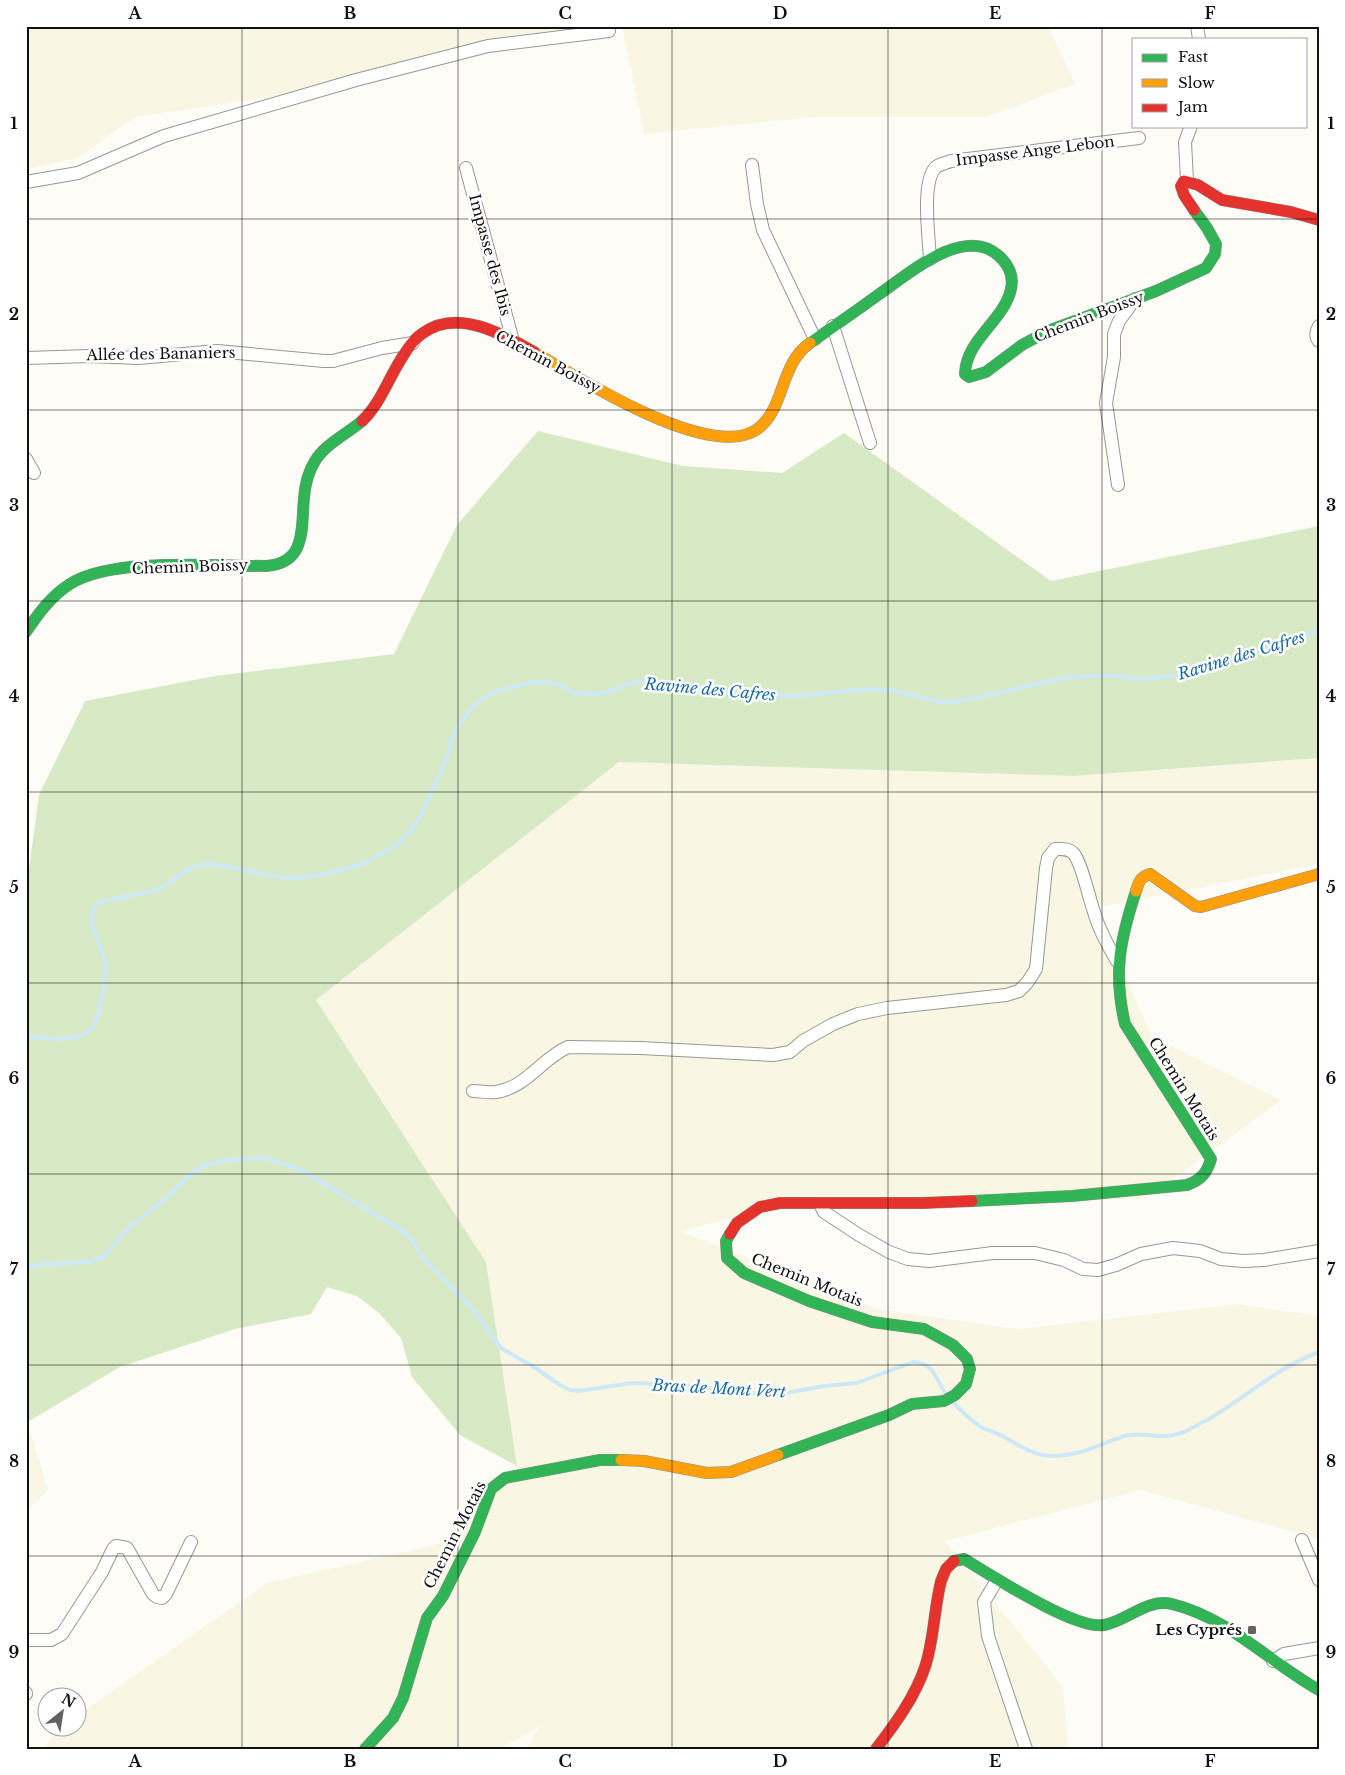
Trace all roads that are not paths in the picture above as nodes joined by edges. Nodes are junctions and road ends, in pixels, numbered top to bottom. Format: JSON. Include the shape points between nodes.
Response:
{"nodes":[{"id":1,"x":609,"y":31,"type":"dead end"},
{"id":2,"x":1190,"y":128,"type":"edge"},
{"id":3,"x":1139,"y":138,"type":"dead end"},
{"id":4,"x":752,"y":165,"type":"dead end"},
{"id":5,"x":466,"y":168,"type":"dead end"},
{"id":6,"x":1187,"y":180,"type":"junction"},
{"id":7,"x":26,"y":182,"type":"edge"},
{"id":8,"x":1319,"y":220,"type":"edge"},
{"id":9,"x":930,"y":259,"type":"junction"},
{"id":10,"x":1135,"y":299,"type":"junction"},
{"id":11,"x":833,"y":326,"type":"junction"},
{"id":12,"x":1319,"y":326,"type":"edge"},
{"id":13,"x":815,"y":339,"type":"junction"},
{"id":14,"x":513,"y":341,"type":"junction"},
{"id":15,"x":1319,"y":341,"type":"edge"},
{"id":16,"x":412,"y":343,"type":"junction"},
{"id":17,"x":26,"y":358,"type":"edge"},
{"id":18,"x":870,"y":443,"type":"dead end"},
{"id":19,"x":26,"y":459,"type":"edge"},
{"id":20,"x":34,"y":473,"type":"dead end"},
{"id":21,"x":1118,"y":485,"type":"dead end"},
{"id":22,"x":26,"y":632,"type":"edge"},
{"id":23,"x":1319,"y":874,"type":"edge"},
{"id":24,"x":1117,"y":961,"type":"junction"},
{"id":25,"x":473,"y":1091,"type":"dead end"},
{"id":26,"x":820,"y":1204,"type":"junction"},
{"id":27,"x":1319,"y":1251,"type":"edge"},
{"id":28,"x":1302,"y":1540,"type":"dead end"},
{"id":29,"x":191,"y":1542,"type":"dead end"},
{"id":30,"x":997,"y":1580,"type":"junction"},
{"id":31,"x":1319,"y":1580,"type":"edge"},
{"id":32,"x":26,"y":1640,"type":"edge"},
{"id":33,"x":1319,"y":1648,"type":"edge"},
{"id":34,"x":1273,"y":1661,"type":"junction"},
{"id":35,"x":1319,"y":1690,"type":"edge"},
{"id":36,"x":365,"y":1749,"type":"edge"},
{"id":37,"x":876,"y":1749,"type":"edge"},
{"id":38,"x":1026,"y":1749,"type":"edge"}],
"edges":[{"from":1,"to":7,"type":"street","via":[[488,46],[356,80],[164,136],[78,173]]},
{"from":2,"to":6,"type":"street","via":[[1185,142]]},
{"from":3,"to":9,"type":"street","name":"Impasse Ange Lebon","via":[[939,165],[932,172],[927,186]]},
{"from":4,"to":13,"type":"street","via":[[764,230]]},
{"from":5,"to":14,"type":"street","name":"Impasse des Ibis"},
{"from":6,"to":8,"type":"street","via":[[1222,200]]},
{"from":6,"to":10,"type":"street","name":"Chemin Boissy","via":[[1181,186],[1182,192],[1212,235],[1216,252],[1206,268]]},
{"from":9,"to":10,"type":"street","name":"Chemin Boissy","via":[[967,245],[995,252],[1010,270],[1012,286],[1008,300],[968,358],[965,374],[969,377],[986,372],[1027,341],[1048,330]]},
{"from":9,"to":11,"type":"street","name":"Chemin Boissy"},
{"from":10,"to":21,"type":"street","via":[[1114,334],[1114,357],[1107,394]]},
{"from":11,"to":13,"type":"street","name":"Chemin Boissy"},
{"from":11,"to":18,"type":"street"},
{"from":12,"to":15,"type":"street","via":[[1316,331]]},
{"from":13,"to":14,"type":"street","name":"Chemin Boissy","via":[[796,357],[777,404],[761,427],[750,434],[726,438],[654,418]]},
{"from":14,"to":16,"type":"street","name":"Chemin Boissy","via":[[484,329],[455,323],[430,328]]},
{"from":16,"to":17,"type":"street","name":"Allée des Bananiers","via":[[333,361],[217,351],[139,358]]},
{"from":16,"to":22,"type":"street","name":"Chemin Boissy","via":[[378,402],[315,459],[305,490],[301,535],[290,558],[280,564],[184,565],[99,573],[74,582],[55,595]]},
{"from":19,"to":20,"type":"street"},
{"from":23,"to":24,"type":"street","name":"Chemin Motais","via":[[1201,908],[1150,874],[1143,876],[1124,926]]},
{"from":24,"to":25,"type":"street","via":[[1094,914],[1074,854],[1067,849],[1055,849],[1046,868],[1036,968],[1019,991],[858,1014],[833,1024],[790,1052],[773,1055],[568,1046],[514,1087],[497,1092]]},
{"from":24,"to":26,"type":"street","name":"Chemin Motais","via":[[1119,1003],[1125,1024],[1211,1159],[1200,1180],[1187,1185],[1072,1196]]},
{"from":26,"to":27,"type":"street","via":[[824,1212],[889,1252],[908,1259],[929,1261],[994,1253],[1035,1253],[1064,1260],[1083,1269],[1098,1270],[1141,1254],[1173,1248],[1243,1261]]},
{"from":26,"to":36,"type":"street","name":"Chemin Motais","via":[[760,1206],[737,1224],[726,1241],[727,1258],[744,1273],[809,1301],[872,1322],[924,1329],[937,1335],[967,1359],[970,1369],[966,1384],[944,1401],[912,1404],[731,1472],[707,1473],[644,1461],[600,1460],[505,1478],[495,1484],[443,1596],[427,1618],[404,1698],[393,1718]]},
{"from":28,"to":31,"type":"street"},
{"from":29,"to":32,"type":"street","via":[[162,1598],[153,1594],[127,1548],[116,1546],[62,1634],[51,1640]]},
{"from":30,"to":34,"type":"street","via":[[1084,1625],[1109,1624],[1163,1603],[1184,1608],[1241,1637]]},
{"from":30,"to":37,"type":"street","via":[[964,1559],[953,1561],[947,1569],[941,1582],[926,1666],[913,1694]]},
{"from":30,"to":38,"type":"street","via":[[984,1602],[988,1636]]},
{"from":33,"to":34,"type":"street","via":[[1284,1654]]},
{"from":34,"to":35,"type":"street"}]}
